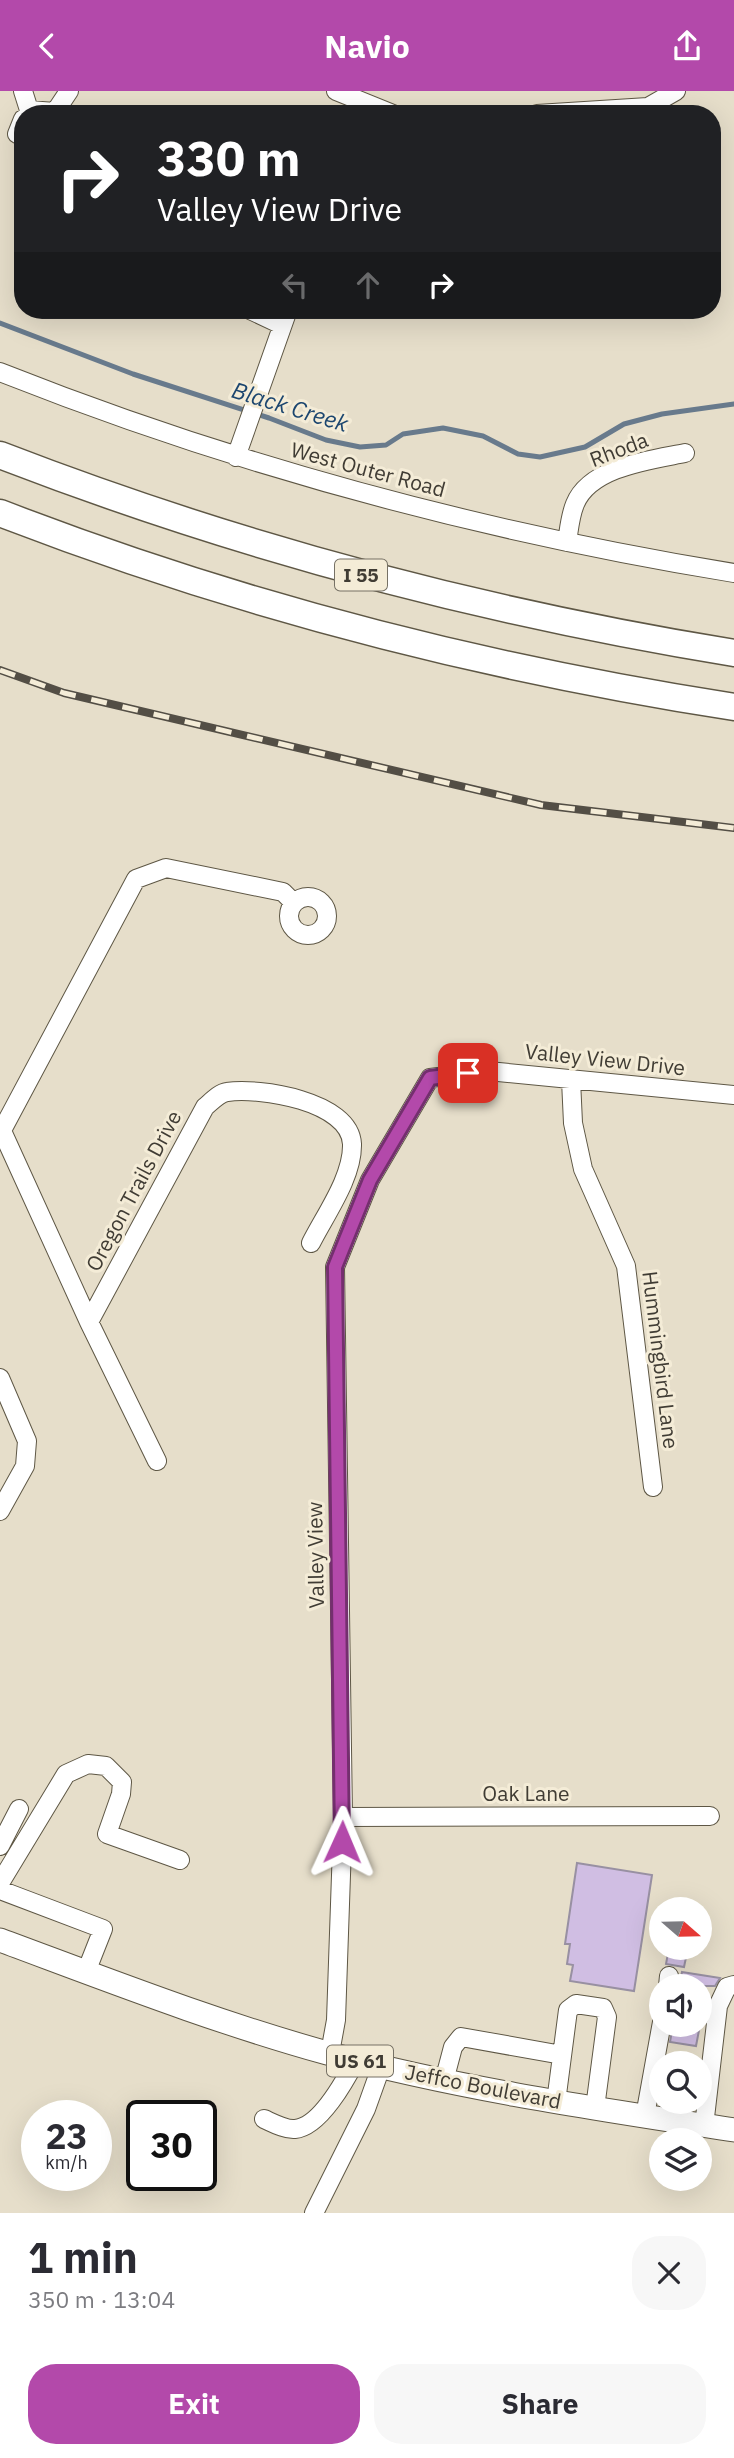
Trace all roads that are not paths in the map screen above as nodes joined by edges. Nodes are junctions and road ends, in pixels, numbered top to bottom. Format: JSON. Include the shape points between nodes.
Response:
{"nodes":[{"id":1,"x":336,"y":91,"type":"edge"},
{"id":2,"x":676,"y":91,"type":"edge"},
{"id":3,"x":371,"y":105,"type":"edge"},
{"id":4,"x":652,"y":105,"type":"edge"},
{"id":5,"x":284,"y":319,"type":"edge"},
{"id":6,"x":0,"y":372,"type":"edge"},
{"id":7,"x":685,"y":453,"type":"dead end"},
{"id":8,"x":0,"y":455,"type":"edge"},
{"id":9,"x":236,"y":457,"type":"junction"},
{"id":10,"x":0,"y":513,"type":"edge"},
{"id":11,"x":567,"y":542,"type":"junction"},
{"id":12,"x":734,"y":573,"type":"edge"},
{"id":13,"x":734,"y":653,"type":"edge"},
{"id":14,"x":734,"y":707,"type":"edge"},
{"id":15,"x":294,"y":903,"type":"dead end"},
{"id":16,"x":430,"y":1078,"type":"joint"},
{"id":17,"x":571,"y":1080,"type":"junction"},
{"id":18,"x":734,"y":1095,"type":"edge"},
{"id":19,"x":1,"y":1133,"type":"edge"},
{"id":20,"x":311,"y":1244,"type":"dead end"},
{"id":21,"x":89,"y":1322,"type":"junction"},
{"id":22,"x":0,"y":1378,"type":"edge"},
{"id":23,"x":157,"y":1461,"type":"dead end"},
{"id":24,"x":653,"y":1487,"type":"dead end"},
{"id":25,"x":0,"y":1511,"type":"edge"},
{"id":26,"x":19,"y":1809,"type":"dead end"},
{"id":27,"x":710,"y":1816,"type":"dead end"},
{"id":28,"x":343,"y":1817,"type":"junction"},
{"id":29,"x":0,"y":1846,"type":"edge"},
{"id":30,"x":180,"y":1860,"type":"dead end"},
{"id":31,"x":0,"y":1883,"type":"edge"},
{"id":32,"x":0,"y":1890,"type":"edge"},
{"id":33,"x":0,"y":1940,"type":"edge"},
{"id":34,"x":86,"y":1972,"type":"junction"},
{"id":35,"x":734,"y":1985,"type":"edge"},
{"id":36,"x":659,"y":2037,"type":"edge"},
{"id":37,"x":330,"y":2053,"type":"junction"},
{"id":38,"x":562,"y":2055,"type":"junction"},
{"id":39,"x":356,"y":2060,"type":"junction"},
{"id":40,"x":382,"y":2067,"type":"junction"},
{"id":41,"x":444,"y":2081,"type":"junction"},
{"id":42,"x":556,"y":2102,"type":"junction"},
{"id":43,"x":595,"y":2108,"type":"junction"},
{"id":44,"x":645,"y":2116,"type":"junction"},
{"id":45,"x":264,"y":2119,"type":"dead end"},
{"id":46,"x":704,"y":2126,"type":"junction"},
{"id":47,"x":734,"y":2130,"type":"edge"},
{"id":48,"x":314,"y":2213,"type":"edge"}],
"edges":[{"from":1,"to":3,"type":"street"},
{"from":2,"to":4,"type":"street"},
{"from":5,"to":9,"type":"street"},
{"from":6,"to":9,"type":"street","name":"West Outer Road"},
{"from":7,"to":11,"type":"street","name":"Rhoda","via":[[642,461],[597,479],[575,503]]},
{"from":8,"to":13,"type":"highway","number":"I 55","via":[[164,515],[331,567],[570,624]]},
{"from":9,"to":11,"type":"street","name":"West Outer Road","via":[[419,508]]},
{"from":10,"to":14,"type":"highway","via":[[220,590],[391,639],[563,678]]},
{"from":11,"to":12,"type":"street","name":"West Outer Road"},
{"from":15,"to":19,"type":"street","via":[[283,892],[166,868],[136,879]]},
{"from":16,"to":17,"type":"street","name":"Valley View Drive","via":[[488,1071]]},
{"from":16,"to":28,"type":"street","name":"Valley View","via":[[370,1180],[335,1267]]},
{"from":17,"to":18,"type":"street","name":"Valley View Drive"},
{"from":17,"to":24,"type":"street","name":"Hummingbird Lane","via":[[573,1123],[583,1169],[626,1266]]},
{"from":19,"to":21,"type":"street"},
{"from":20,"to":21,"type":"street","name":"Oregon Trails Drive","via":[[348,1167],[352,1142],[342,1122],[325,1109],[269,1091],[224,1092],[205,1107]]},
{"from":21,"to":23,"type":"street"},
{"from":22,"to":25,"type":"street","via":[[27,1441],[25,1466]]},
{"from":26,"to":29,"type":"street"},
{"from":27,"to":28,"type":"street","name":"Oak Lane"},
{"from":28,"to":37,"type":"street","name":"Valley View","via":[[336,2020]]},
{"from":30,"to":31,"type":"street","via":[[107,1835],[122,1782],[106,1766],[88,1763],[66,1774]]},
{"from":32,"to":34,"type":"street","via":[[103,1929]]},
{"from":33,"to":34,"type":"main road","name":"Jeffco Boulevard","number":"US 61"},
{"from":34,"to":37,"type":"main road","name":"Jeffco Boulevard","number":"US 61","via":[[221,2021]]},
{"from":35,"to":46,"type":"street","via":[[727,1987],[718,2006]]},
{"from":36,"to":44,"type":"street"},
{"from":37,"to":39,"type":"main road","name":"Jeffco Boulevard","number":"US 61"},
{"from":38,"to":41,"type":"street","via":[[461,2037],[453,2047]]},
{"from":38,"to":42,"type":"street"},
{"from":38,"to":43,"type":"street","via":[[568,2010],[576,2004],[603,2008],[607,2017]]},
{"from":39,"to":40,"type":"main road","name":"Jeffco Boulevard","number":"US 61"},
{"from":39,"to":45,"type":"street","via":[[340,2090],[301,2128],[292,2130]]},
{"from":40,"to":41,"type":"main road","name":"Jeffco Boulevard","number":"US 61"},
{"from":40,"to":48,"type":"street"},
{"from":41,"to":42,"type":"main road","name":"Jeffco Boulevard","number":"US 61"},
{"from":42,"to":43,"type":"main road","name":"Jeffco Boulevard","number":"US 61"},
{"from":43,"to":44,"type":"main road","name":"Jeffco Boulevard","number":"US 61"},
{"from":44,"to":46,"type":"main road","name":"Jeffco Boulevard","number":"US 61"},
{"from":46,"to":47,"type":"main road","name":"Jeffco Boulevard","number":"US 61"}]}
